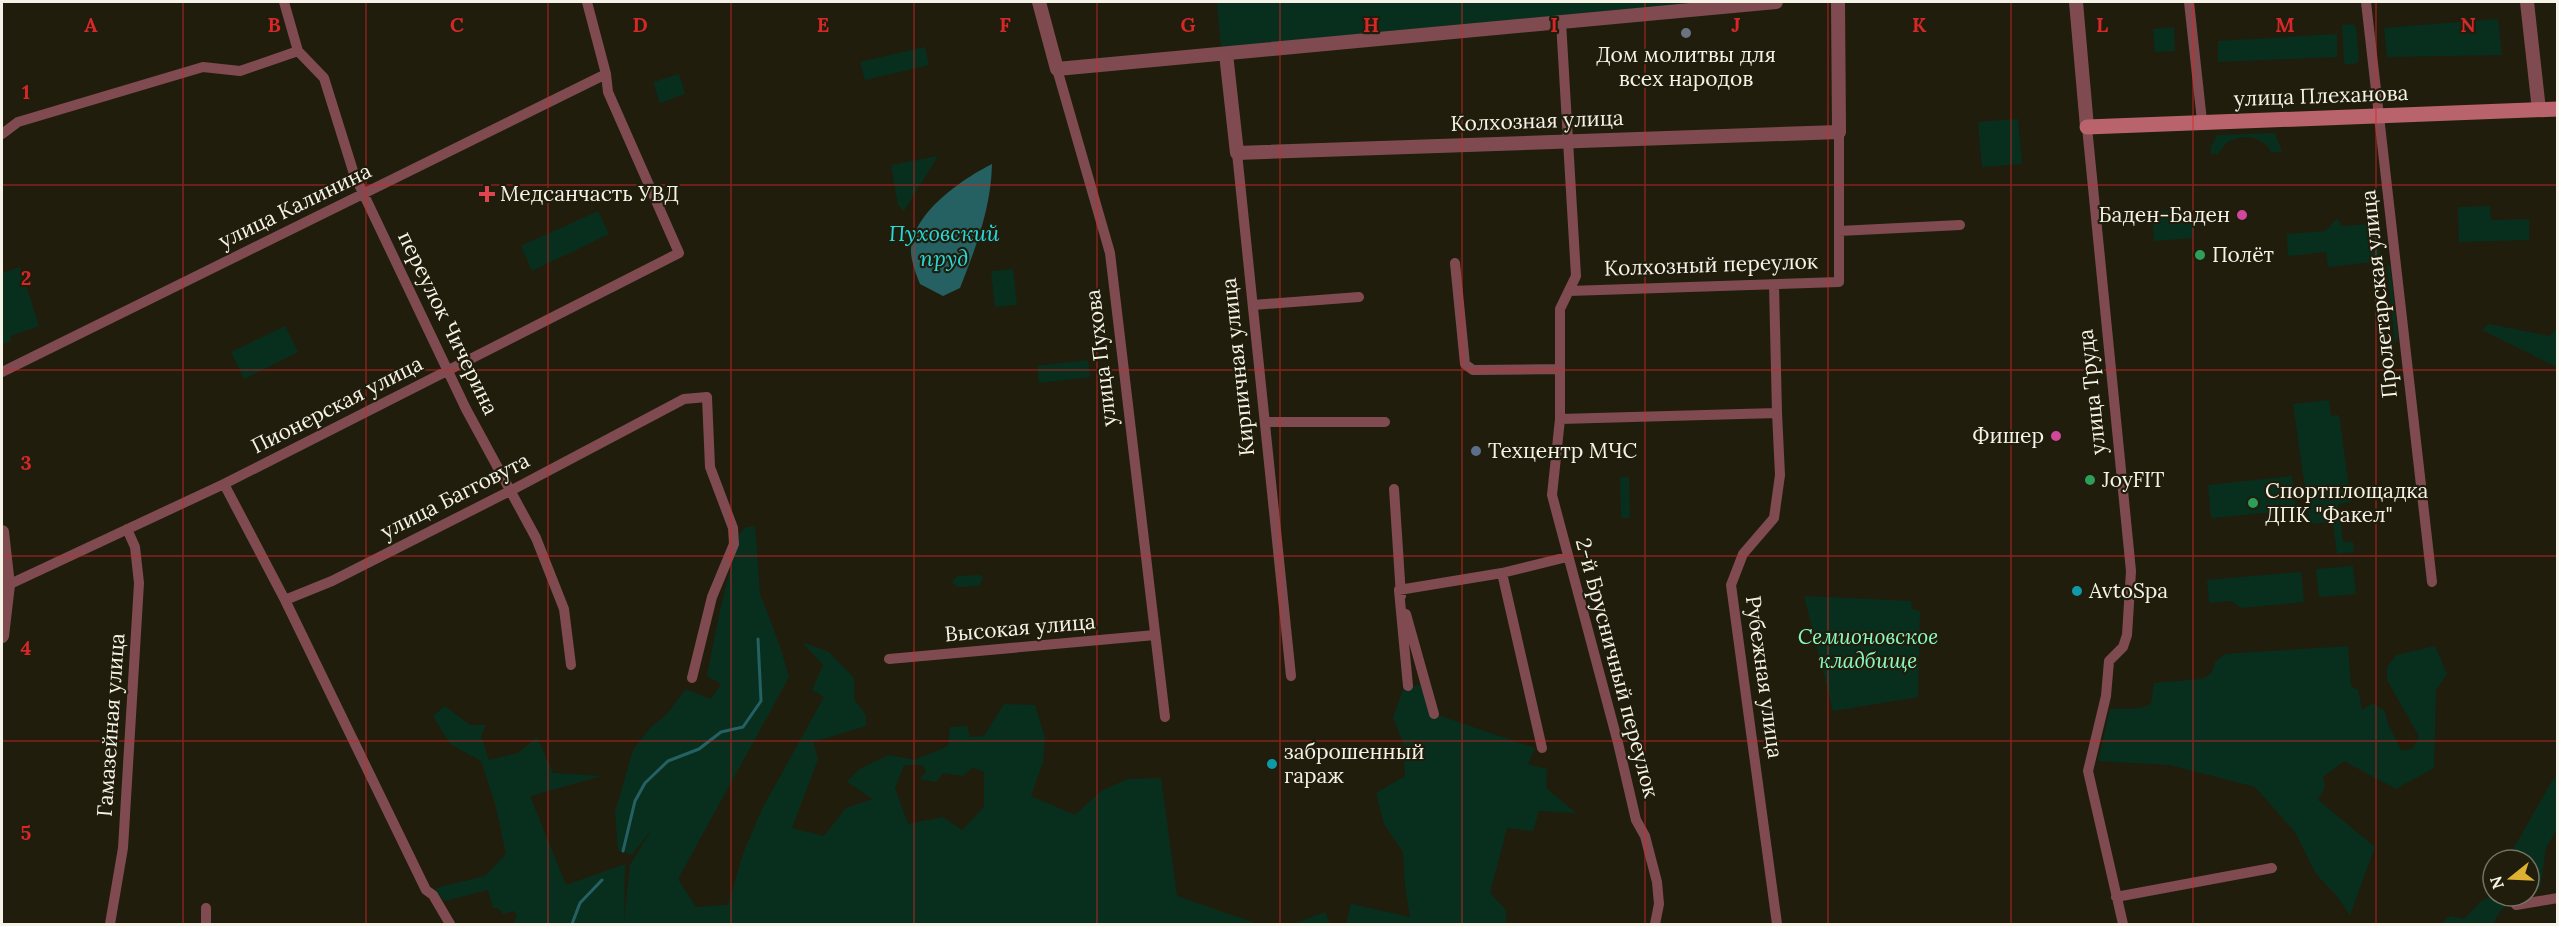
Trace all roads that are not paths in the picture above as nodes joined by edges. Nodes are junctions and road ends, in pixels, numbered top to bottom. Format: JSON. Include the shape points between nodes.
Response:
{"nodes":[{"id":1,"x":284,"y":2,"type":"edge"},
{"id":2,"x":587,"y":2,"type":"edge"},
{"id":3,"x":1039,"y":2,"type":"edge"},
{"id":4,"x":1776,"y":2,"type":"edge"},
{"id":5,"x":1838,"y":2,"type":"edge"},
{"id":6,"x":2076,"y":2,"type":"edge"},
{"id":7,"x":2189,"y":2,"type":"edge"},
{"id":8,"x":2366,"y":2,"type":"edge"},
{"id":9,"x":2527,"y":2,"type":"edge"},
{"id":10,"x":1561,"y":22,"type":"junction"},
{"id":11,"x":298,"y":51,"type":"junction"},
{"id":12,"x":1226,"y":54,"type":"junction"},
{"id":13,"x":1057,"y":69,"type":"junction"},
{"id":14,"x":606,"y":74,"type":"junction"},
{"id":15,"x":2558,"y":109,"type":"edge"},
{"id":16,"x":2539,"y":110,"type":"junction"},
{"id":17,"x":2379,"y":115,"type":"junction"},
{"id":18,"x":2202,"y":121,"type":"junction"},
{"id":19,"x":2087,"y":127,"type":"junction"},
{"id":20,"x":1839,"y":132,"type":"junction"},
{"id":21,"x":2,"y":134,"type":"edge"},
{"id":22,"x":1569,"y":141,"type":"junction"},
{"id":23,"x":1237,"y":153,"type":"junction"},
{"id":24,"x":364,"y":194,"type":"junction"},
{"id":25,"x":1959,"y":225,"type":"dead end"},
{"id":26,"x":1839,"y":231,"type":"junction"},
{"id":27,"x":1455,"y":263,"type":"dead end"},
{"id":28,"x":1774,"y":285,"type":"junction"},
{"id":29,"x":1569,"y":291,"type":"junction"},
{"id":30,"x":1359,"y":297,"type":"dead end"},
{"id":31,"x":1253,"y":305,"type":"junction"},
{"id":32,"x":1559,"y":369,"type":"junction"},
{"id":33,"x":448,"y":371,"type":"junction"},
{"id":34,"x":2,"y":372,"type":"edge"},
{"id":35,"x":1777,"y":413,"type":"junction"},
{"id":36,"x":1560,"y":419,"type":"junction"},
{"id":37,"x":1264,"y":422,"type":"junction"},
{"id":38,"x":1385,"y":422,"type":"dead end"},
{"id":39,"x":224,"y":484,"type":"junction"},
{"id":40,"x":1394,"y":489,"type":"dead end"},
{"id":41,"x":510,"y":491,"type":"junction"},
{"id":42,"x":127,"y":529,"type":"junction"},
{"id":43,"x":2,"y":532,"type":"edge"},
{"id":44,"x":1567,"y":556,"type":"junction"},
{"id":45,"x":1502,"y":573,"type":"junction"},
{"id":46,"x":2432,"y":582,"type":"dead end"},
{"id":47,"x":8,"y":585,"type":"junction"},
{"id":48,"x":1399,"y":590,"type":"junction"},
{"id":49,"x":285,"y":600,"type":"junction"},
{"id":50,"x":1155,"y":635,"type":"junction"},
{"id":51,"x":2,"y":636,"type":"edge"},
{"id":52,"x":889,"y":658,"type":"dead end"},
{"id":53,"x":571,"y":665,"type":"dead end"},
{"id":54,"x":1291,"y":676,"type":"dead end"},
{"id":55,"x":692,"y":678,"type":"dead end"},
{"id":56,"x":1408,"y":686,"type":"dead end"},
{"id":57,"x":1434,"y":714,"type":"dead end"},
{"id":58,"x":1166,"y":717,"type":"dead end"},
{"id":59,"x":1542,"y":748,"type":"dead end"},
{"id":60,"x":2272,"y":868,"type":"dead end"},
{"id":61,"x":2116,"y":897,"type":"junction"},
{"id":62,"x":2558,"y":898,"type":"edge"},
{"id":63,"x":2541,"y":900,"type":"edge"},
{"id":64,"x":206,"y":908,"type":"dead end"},
{"id":65,"x":110,"y":924,"type":"edge"},
{"id":66,"x":206,"y":924,"type":"edge"},
{"id":67,"x":450,"y":924,"type":"edge"},
{"id":68,"x":1655,"y":924,"type":"edge"},
{"id":69,"x":1777,"y":924,"type":"edge"},
{"id":70,"x":2123,"y":924,"type":"edge"}],
"edges":[{"from":1,"to":11,"type":"street","name":"переулок Чичерина"},
{"from":2,"to":14,"type":"street"},
{"from":3,"to":13,"type":"street","name":"улица Пухова"},
{"from":4,"to":10,"type":"street"},
{"from":5,"to":20,"type":"street","name":"Колхозный переулок"},
{"from":6,"to":19,"type":"street","name":"улица Труда"},
{"from":7,"to":18,"type":"street"},
{"from":8,"to":17,"type":"street","name":"Пролетарская улица"},
{"from":9,"to":16,"type":"street"},
{"from":10,"to":12,"type":"street"},
{"from":10,"to":22,"type":"street","name":"Колхозный переулок"},
{"from":11,"to":21,"type":"street","via":[[240,71],[203,67],[18,122]]},
{"from":11,"to":24,"type":"street","name":"переулок Чичерина","via":[[324,78]]},
{"from":12,"to":13,"type":"street"},
{"from":12,"to":23,"type":"street","name":"Кирпичная улица"},
{"from":13,"to":50,"type":"street","name":"улица Пухова","via":[[1110,253]]},
{"from":14,"to":24,"type":"street","name":"улица Калинина"},
{"from":14,"to":33,"type":"street","name":"Пионерская улица","via":[[608,92],[680,253]]},
{"from":15,"to":16,"type":"main road","name":"улица Плеханова"},
{"from":16,"to":17,"type":"main road","name":"улица Плеханова"},
{"from":17,"to":18,"type":"main road","name":"улица Плеханова"},
{"from":17,"to":46,"type":"street","name":"Пролетарская улица"},
{"from":18,"to":19,"type":"main road","name":"улица Плеханова"},
{"from":19,"to":61,"type":"street","name":"улица Труда","via":[[2131,571],[2127,635],[2109,661],[2106,696],[2088,771]]},
{"from":20,"to":22,"type":"street","name":"Колхозная улица"},
{"from":20,"to":26,"type":"street","name":"Колхозный переулок"},
{"from":22,"to":23,"type":"street","name":"Колхозная улица"},
{"from":22,"to":29,"type":"street","name":"Колхозный переулок","via":[[1576,276]]},
{"from":23,"to":31,"type":"street","name":"Кирпичная улица"},
{"from":24,"to":33,"type":"street","name":"переулок Чичерина"},
{"from":24,"to":34,"type":"street","name":"улица Калинина"},
{"from":25,"to":26,"type":"street","name":"Колхозный переулок"},
{"from":26,"to":28,"type":"street","name":"Колхозный переулок","via":[[1839,282]]},
{"from":27,"to":32,"type":"street","via":[[1465,363],[1473,370]]},
{"from":28,"to":29,"type":"street","name":"Колхозный переулок"},
{"from":28,"to":35,"type":"street","name":"Рубежная улица"},
{"from":29,"to":32,"type":"street","name":"Колхозный переулок","via":[[1560,309]]},
{"from":30,"to":31,"type":"street"},
{"from":31,"to":37,"type":"street","name":"Кирпичная улица"},
{"from":32,"to":36,"type":"street","name":"Колхозный переулок"},
{"from":33,"to":39,"type":"street","name":"Пионерская улица"},
{"from":33,"to":41,"type":"street","name":"переулок Чичерина"},
{"from":35,"to":36,"type":"street"},
{"from":35,"to":69,"type":"street","name":"Рубежная улица","via":[[1779,475],[1774,518],[1743,554],[1731,585]]},
{"from":36,"to":44,"type":"street","name":"2-й Брусничный переулок","via":[[1552,495]]},
{"from":37,"to":38,"type":"street"},
{"from":37,"to":54,"type":"street","name":"Кирпичная улица"},
{"from":39,"to":42,"type":"street","name":"Пионерская улица"},
{"from":39,"to":49,"type":"street"},
{"from":40,"to":48,"type":"street"},
{"from":41,"to":49,"type":"street","name":"улица Багговута","via":[[332,581]]},
{"from":41,"to":53,"type":"street","name":"переулок Чичерина","via":[[536,538],[564,609]]},
{"from":41,"to":55,"type":"street","name":"улица Багговута","via":[[684,399],[707,397],[710,467],[733,528],[734,544],[712,597]]},
{"from":42,"to":47,"type":"street","name":"Пионерская улица"},
{"from":42,"to":65,"type":"street","name":"Гамазейная улица","via":[[135,547],[139,583],[123,848]]},
{"from":43,"to":47,"type":"street"},
{"from":44,"to":45,"type":"street"},
{"from":44,"to":68,"type":"street","name":"2-й Брусничный переулок","via":[[1636,820],[1645,836],[1657,882],[1659,904]]},
{"from":45,"to":48,"type":"street"},
{"from":45,"to":59,"type":"street"},
{"from":47,"to":51,"type":"street"},
{"from":48,"to":56,"type":"street"},
{"from":48,"to":57,"type":"street"},
{"from":49,"to":67,"type":"street","via":[[426,890]]},
{"from":50,"to":52,"type":"street","name":"Высокая улица"},
{"from":50,"to":58,"type":"street","name":"улица Пухова"},
{"from":60,"to":61,"type":"street"},
{"from":61,"to":70,"type":"street"},
{"from":62,"to":63,"type":"street"},
{"from":64,"to":66,"type":"street"}]}
